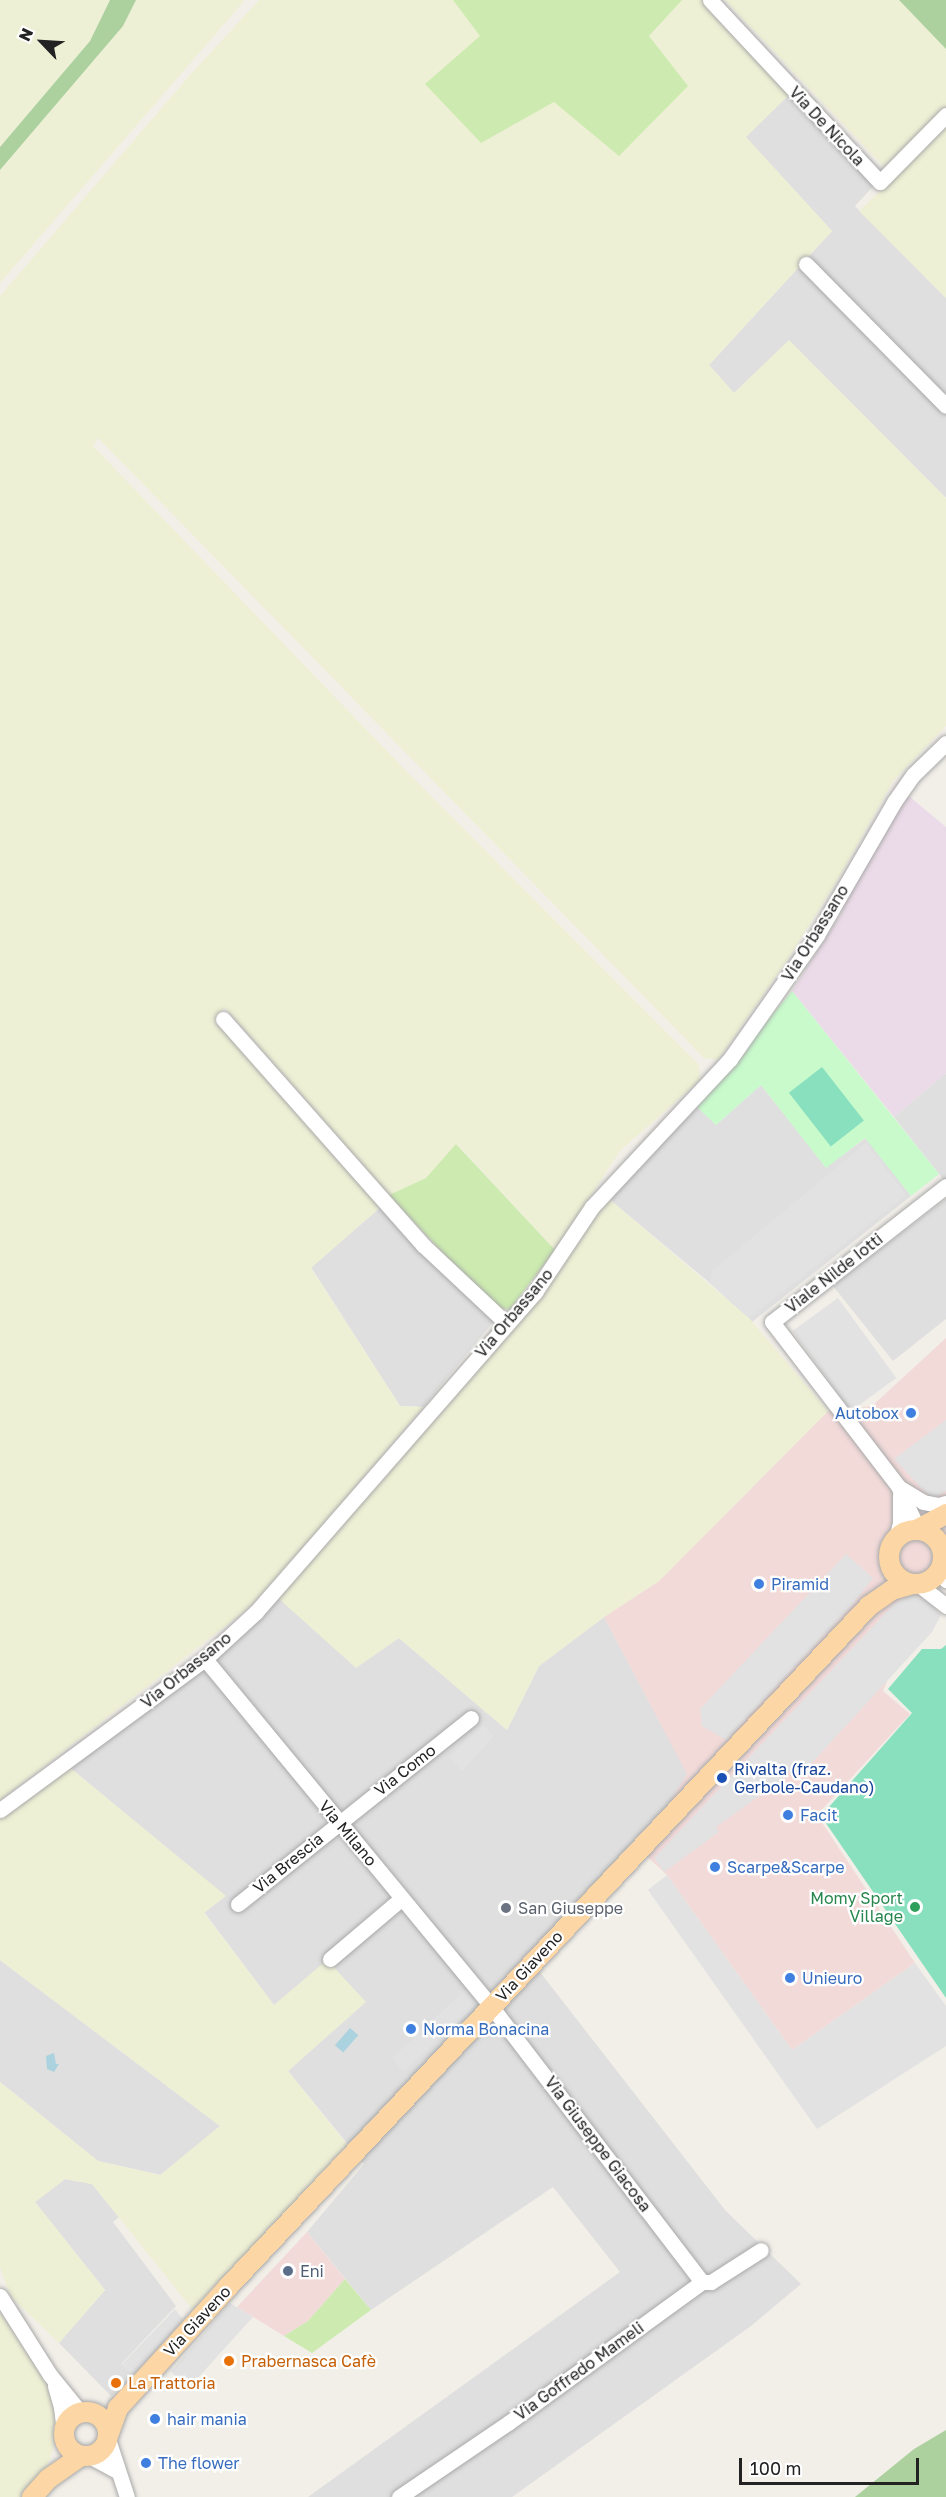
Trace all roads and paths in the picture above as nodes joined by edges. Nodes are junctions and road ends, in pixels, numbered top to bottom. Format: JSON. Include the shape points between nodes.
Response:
{"nodes":[{"id":1,"x":710,"y":0,"type":"edge"},
{"id":2,"x":946,"y":115,"type":"edge"},
{"id":3,"x":806,"y":264,"type":"dead end"},
{"id":4,"x":946,"y":406,"type":"edge"},
{"id":5,"x":944,"y":750,"type":"edge"},
{"id":6,"x":223,"y":1019,"type":"dead end"},
{"id":7,"x":946,"y":1186,"type":"edge"},
{"id":8,"x":507,"y":1324,"type":"junction"},
{"id":9,"x":898,"y":1486,"type":"junction"},
{"id":10,"x":946,"y":1503,"type":"edge"},
{"id":11,"x":946,"y":1514,"type":"edge"},
{"id":12,"x":918,"y":1529,"type":"junction"},
{"id":13,"x":896,"y":1538,"type":"junction"},
{"id":14,"x":889,"y":1559,"type":"junction"},
{"id":15,"x":944,"y":1561,"type":"edge"},
{"id":16,"x":916,"y":1584,"type":"junction"},
{"id":17,"x":869,"y":1606,"type":"junction"},
{"id":18,"x":946,"y":1606,"type":"edge"},
{"id":19,"x":205,"y":1659,"type":"junction"},
{"id":20,"x":471,"y":1719,"type":"dead end"},
{"id":21,"x":0,"y":1810,"type":"edge"},
{"id":22,"x":339,"y":1822,"type":"junction"},
{"id":23,"x":402,"y":1898,"type":"junction"},
{"id":24,"x":238,"y":1904,"type":"dead end"},
{"id":25,"x":330,"y":1959,"type":"dead end"},
{"id":26,"x":491,"y":2006,"type":"junction"},
{"id":27,"x":760,"y":2250,"type":"dead end"},
{"id":28,"x":702,"y":2282,"type":"junction"},
{"id":29,"x":0,"y":2296,"type":"edge"},
{"id":30,"x":50,"y":2375,"type":"junction"},
{"id":31,"x":118,"y":2408,"type":"junction"},
{"id":32,"x":87,"y":2413,"type":"junction"},
{"id":33,"x":108,"y":2436,"type":"junction"},
{"id":34,"x":75,"y":2448,"type":"junction"},
{"id":35,"x":117,"y":2471,"type":"junction"},
{"id":36,"x":32,"y":2497,"type":"edge"},
{"id":37,"x":127,"y":2497,"type":"edge"},
{"id":38,"x":399,"y":2497,"type":"edge"}],
"edges":[{"from":1,"to":2,"type":"street","name":"Via De Nicola","via":[[880,182]]},
{"from":3,"to":4,"type":"street"},
{"from":5,"to":8,"type":"street","name":"Via Orbassano","via":[[913,775],[894,802],[817,935],[730,1059],[592,1208],[536,1292]]},
{"from":6,"to":8,"type":"street","via":[[423,1245]]},
{"from":7,"to":9,"type":"street","name":"Viale Nilde Iotti","via":[[772,1322]]},
{"from":8,"to":19,"type":"street","name":"Via Orbassano","via":[[256,1612]]},
{"from":9,"to":10,"type":"street","via":[[923,1502]]},
{"from":9,"to":12,"type":"street"},
{"from":9,"to":13,"type":"street","via":[[901,1510]]},
{"from":11,"to":12,"type":"main road"},
{"from":12,"to":13,"type":"main road"},
{"from":12,"to":15,"type":"main road","name":"Via Giaveno","via":[[935,1537]]},
{"from":13,"to":14,"type":"main road","name":"Via Giaveno"},
{"from":14,"to":16,"type":"main road","via":[[899,1578]]},
{"from":14,"to":17,"type":"main road","name":"Via Giaveno"},
{"from":15,"to":16,"type":"main road","name":"Via Giaveno","via":[[932,1579]]},
{"from":16,"to":17,"type":"main road","name":"Via Giaveno","via":[[892,1590]]},
{"from":16,"to":18,"type":"street"},
{"from":17,"to":26,"type":"main road","name":"Via Giaveno"},
{"from":19,"to":21,"type":"street","name":"Via Orbassano"},
{"from":19,"to":22,"type":"street","name":"Via Milano"},
{"from":20,"to":22,"type":"street","name":"Via Como"},
{"from":22,"to":23,"type":"street","name":"Via Milano"},
{"from":22,"to":24,"type":"street","name":"Via Brescia"},
{"from":23,"to":25,"type":"street"},
{"from":23,"to":26,"type":"street","name":"Via Milano"},
{"from":26,"to":28,"type":"street","name":"Via Giuseppe Giacosa"},
{"from":26,"to":31,"type":"main road","name":"Via Giaveno"},
{"from":27,"to":28,"type":"street","name":"Via Goffredo Mameli","via":[[711,2282]]},
{"from":28,"to":38,"type":"street","name":"Via Goffredo Mameli"},
{"from":29,"to":30,"type":"street"},
{"from":30,"to":32,"type":"street"},
{"from":30,"to":34,"type":"street"},
{"from":31,"to":32,"type":"main road"},
{"from":31,"to":33,"type":"main road","name":"Via Giaveno"},
{"from":32,"to":33,"type":"main road","via":[[104,2421]]},
{"from":32,"to":34,"type":"main road","name":"Via Giaveno","via":[[71,2418]]},
{"from":33,"to":34,"type":"main road","name":"Via Giaveno","via":[[101,2451]]},
{"from":33,"to":35,"type":"street"},
{"from":34,"to":35,"type":"street"},
{"from":34,"to":36,"type":"main road","name":"Via Giaveno"},
{"from":35,"to":37,"type":"street"}]}
